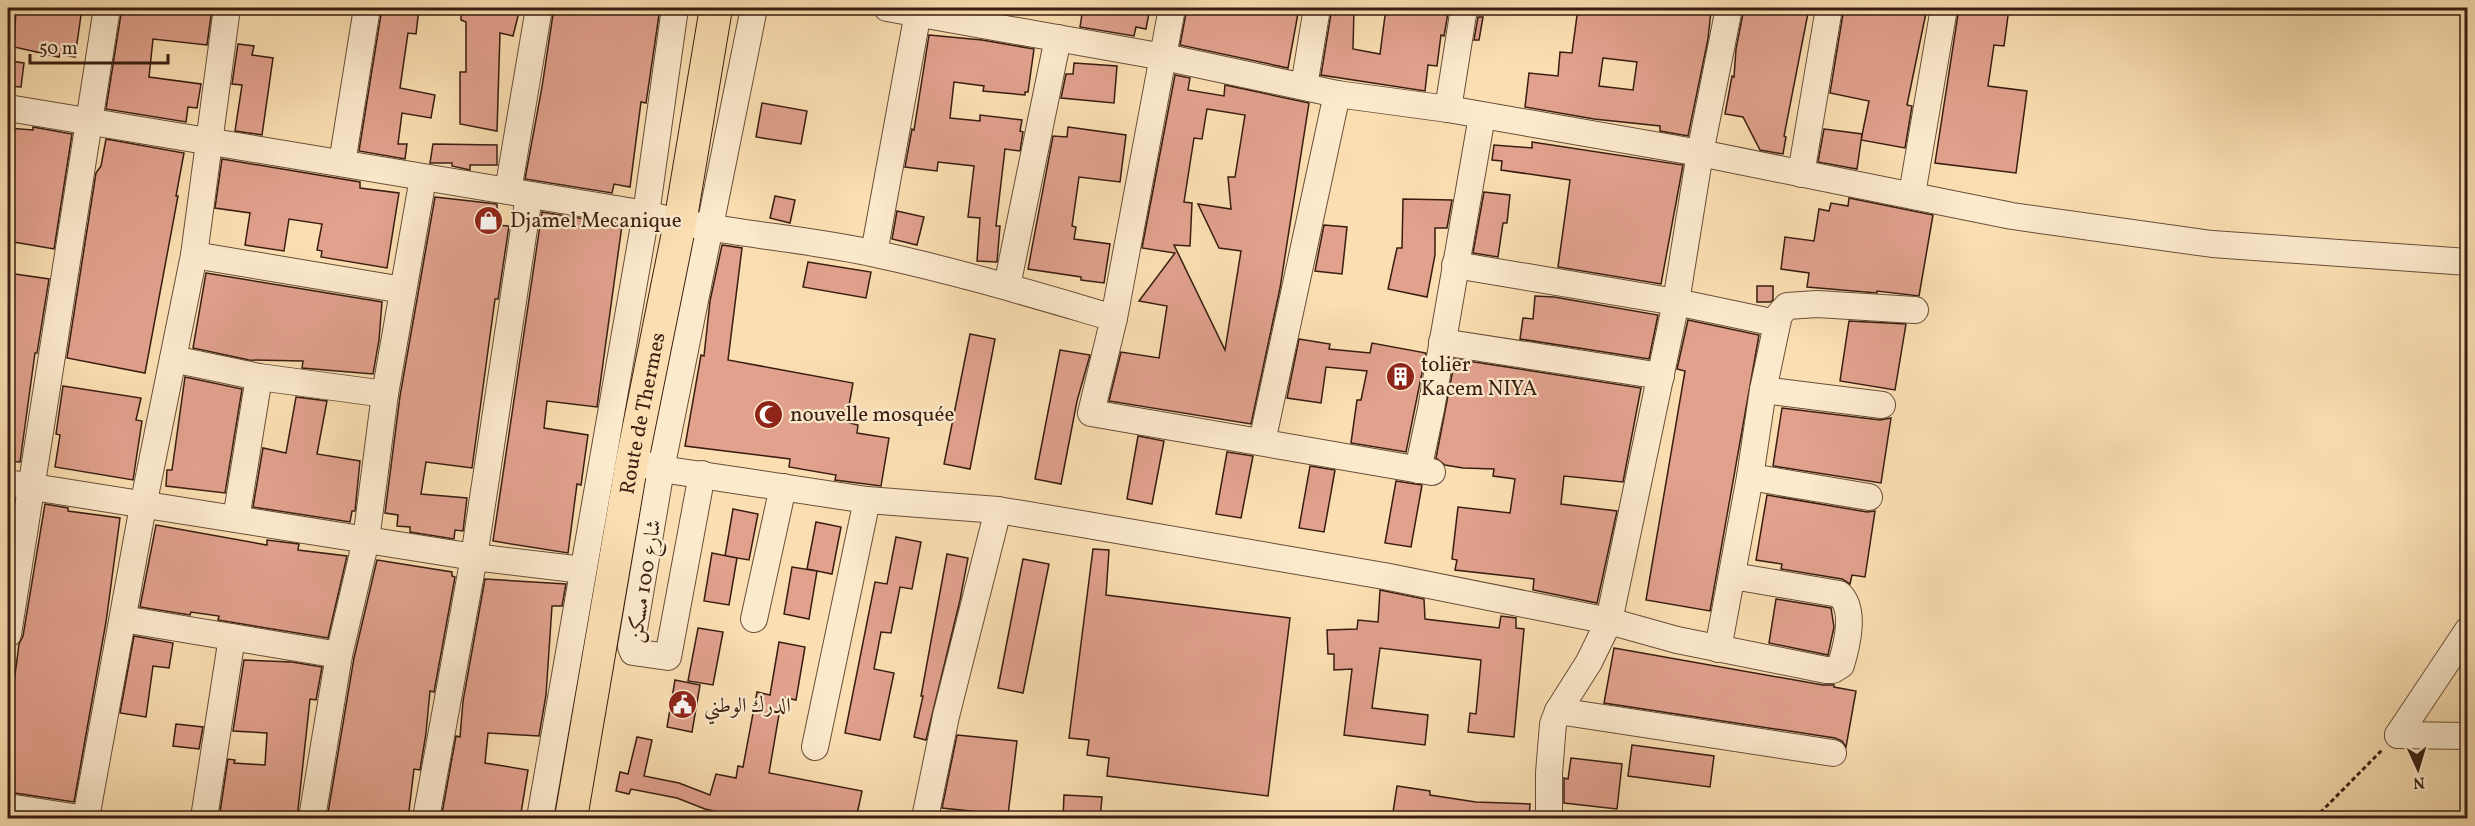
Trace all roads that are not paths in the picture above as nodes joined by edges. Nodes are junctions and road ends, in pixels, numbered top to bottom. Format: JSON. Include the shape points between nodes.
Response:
{"nodes":[{"id":1,"x":107,"y":8,"type":"edge"},
{"id":2,"x":227,"y":8,"type":"edge"},
{"id":3,"x":368,"y":8,"type":"edge"},
{"id":4,"x":539,"y":8,"type":"edge"},
{"id":5,"x":675,"y":8,"type":"edge"},
{"id":6,"x":716,"y":8,"type":"edge"},
{"id":7,"x":754,"y":8,"type":"edge"},
{"id":8,"x":887,"y":8,"type":"edge"},
{"id":9,"x":1172,"y":8,"type":"edge"},
{"id":10,"x":1317,"y":8,"type":"edge"},
{"id":11,"x":1464,"y":8,"type":"edge"},
{"id":12,"x":1728,"y":8,"type":"edge"},
{"id":13,"x":1829,"y":8,"type":"edge"},
{"id":14,"x":1944,"y":8,"type":"edge"},
{"id":15,"x":918,"y":12,"type":"junction"},
{"id":16,"x":961,"y":14,"type":"edge"},
{"id":17,"x":1058,"y":38,"type":"junction"},
{"id":18,"x":1164,"y":57,"type":"junction"},
{"id":19,"x":1304,"y":86,"type":"junction"},
{"id":20,"x":1337,"y":94,"type":"junction"},
{"id":21,"x":8,"y":108,"type":"edge"},
{"id":22,"x":1448,"y":109,"type":"junction"},
{"id":23,"x":1482,"y":116,"type":"junction"},
{"id":24,"x":88,"y":121,"type":"junction"},
{"id":25,"x":208,"y":141,"type":"junction"},
{"id":26,"x":1700,"y":153,"type":"junction"},
{"id":27,"x":342,"y":163,"type":"junction"},
{"id":28,"x":1801,"y":174,"type":"junction"},
{"id":29,"x":423,"y":178,"type":"junction"},
{"id":30,"x":518,"y":193,"type":"junction"},
{"id":31,"x":1912,"y":194,"type":"junction"},
{"id":32,"x":646,"y":214,"type":"junction"},
{"id":33,"x":680,"y":223,"type":"junction"},
{"id":34,"x":711,"y":228,"type":"junction"},
{"id":35,"x":874,"y":253,"type":"junction"},
{"id":36,"x":194,"y":255,"type":"junction"},
{"id":37,"x":2468,"y":262,"type":"edge"},
{"id":38,"x":1455,"y":265,"type":"junction"},
{"id":39,"x":1007,"y":286,"type":"junction"},
{"id":40,"x":402,"y":290,"type":"junction"},
{"id":41,"x":1676,"y":302,"type":"junction"},
{"id":42,"x":1915,"y":310,"type":"dead end"},
{"id":43,"x":1114,"y":318,"type":"junction"},
{"id":44,"x":1776,"y":323,"type":"junction"},
{"id":45,"x":1442,"y":342,"type":"junction"},
{"id":46,"x":173,"y":359,"type":"junction"},
{"id":47,"x":1661,"y":376,"type":"junction"},
{"id":48,"x":259,"y":377,"type":"junction"},
{"id":49,"x":1763,"y":390,"type":"junction"},
{"id":50,"x":385,"y":394,"type":"junction"},
{"id":51,"x":1882,"y":405,"type":"dead end"},
{"id":52,"x":1262,"y":442,"type":"junction"},
{"id":53,"x":647,"y":465,"type":"junction"},
{"id":54,"x":702,"y":474,"type":"junction"},
{"id":55,"x":1750,"y":477,"type":"junction"},
{"id":56,"x":18,"y":485,"type":"edge"},
{"id":57,"x":783,"y":488,"type":"junction"},
{"id":58,"x":1869,"y":498,"type":"dead end"},
{"id":59,"x":867,"y":500,"type":"junction"},
{"id":60,"x":143,"y":506,"type":"junction"},
{"id":61,"x":998,"y":510,"type":"junction"},
{"id":62,"x":236,"y":519,"type":"junction"},
{"id":63,"x":366,"y":540,"type":"junction"},
{"id":64,"x":474,"y":557,"type":"junction"},
{"id":65,"x":583,"y":570,"type":"junction"},
{"id":66,"x":1733,"y":576,"type":"junction"},
{"id":67,"x":123,"y":619,"type":"junction"},
{"id":68,"x":754,"y":619,"type":"dead end"},
{"id":69,"x":1609,"y":621,"type":"junction"},
{"id":70,"x":2468,"y":630,"type":"edge"},
{"id":71,"x":8,"y":634,"type":"edge"},
{"id":72,"x":232,"y":637,"type":"junction"},
{"id":73,"x":1718,"y":649,"type":"junction"},
{"id":74,"x":339,"y":655,"type":"junction"},
{"id":75,"x":1558,"y":711,"type":"junction"},
{"id":76,"x":2468,"y":735,"type":"edge"},
{"id":77,"x":815,"y":747,"type":"dead end"},
{"id":78,"x":1833,"y":753,"type":"dead end"},
{"id":79,"x":8,"y":807,"type":"edge"},
{"id":80,"x":78,"y":819,"type":"edge"},
{"id":81,"x":87,"y":819,"type":"edge"},
{"id":82,"x":204,"y":819,"type":"edge"},
{"id":83,"x":312,"y":819,"type":"edge"},
{"id":84,"x":426,"y":819,"type":"edge"},
{"id":85,"x":540,"y":819,"type":"edge"},
{"id":86,"x":571,"y":819,"type":"edge"},
{"id":87,"x":925,"y":819,"type":"edge"},
{"id":88,"x":1549,"y":819,"type":"edge"}],
"edges":[{"from":1,"to":24,"type":"street"},
{"from":2,"to":25,"type":"street"},
{"from":3,"to":27,"type":"street"},
{"from":4,"to":30,"type":"street"},
{"from":5,"to":32,"type":"street"},
{"from":6,"to":33,"type":"main road","name":"Route de Thermes"},
{"from":7,"to":34,"type":"street"},
{"from":8,"to":15,"type":"street"},
{"from":9,"to":18,"type":"street"},
{"from":10,"to":19,"type":"street"},
{"from":11,"to":22,"type":"street"},
{"from":12,"to":26,"type":"street"},
{"from":13,"to":28,"type":"street"},
{"from":14,"to":31,"type":"street"},
{"from":15,"to":16,"type":"street"},
{"from":15,"to":35,"type":"street"},
{"from":16,"to":17,"type":"street"},
{"from":17,"to":18,"type":"street"},
{"from":17,"to":39,"type":"street"},
{"from":18,"to":19,"type":"street"},
{"from":18,"to":43,"type":"street"},
{"from":19,"to":20,"type":"street"},
{"from":20,"to":22,"type":"street"},
{"from":20,"to":52,"type":"street"},
{"from":21,"to":24,"type":"street"},
{"from":22,"to":23,"type":"street"},
{"from":23,"to":26,"type":"street"},
{"from":23,"to":38,"type":"street"},
{"from":24,"to":25,"type":"street"},
{"from":24,"to":56,"type":"street"},
{"from":25,"to":27,"type":"street"},
{"from":25,"to":36,"type":"street"},
{"from":26,"to":28,"type":"street"},
{"from":26,"to":41,"type":"street"},
{"from":27,"to":29,"type":"street"},
{"from":28,"to":31,"type":"street"},
{"from":29,"to":30,"type":"street"},
{"from":29,"to":40,"type":"street"},
{"from":30,"to":32,"type":"street"},
{"from":30,"to":64,"type":"street"},
{"from":31,"to":37,"type":"street","via":[[2012,216],[2212,244]]},
{"from":32,"to":33,"type":"street"},
{"from":32,"to":65,"type":"street"},
{"from":33,"to":34,"type":"street"},
{"from":33,"to":53,"type":"main road","name":"Route de Thermes"},
{"from":34,"to":35,"type":"street"},
{"from":34,"to":53,"type":"street"},
{"from":35,"to":39,"type":"street"},
{"from":36,"to":40,"type":"street"},
{"from":36,"to":46,"type":"street"},
{"from":38,"to":41,"type":"street"},
{"from":38,"to":45,"type":"street"},
{"from":39,"to":43,"type":"street"},
{"from":40,"to":50,"type":"street"},
{"from":41,"to":44,"type":"street"},
{"from":41,"to":47,"type":"street"},
{"from":42,"to":44,"type":"street","via":[[1796,305],[1784,307]]},
{"from":43,"to":52,"type":"street","via":[[1091,412]]},
{"from":44,"to":49,"type":"street"},
{"from":45,"to":47,"type":"street"},
{"from":45,"to":52,"type":"street","via":[[1425,471]]},
{"from":46,"to":48,"type":"street"},
{"from":46,"to":60,"type":"street"},
{"from":47,"to":69,"type":"street"},
{"from":48,"to":50,"type":"street"},
{"from":48,"to":62,"type":"street"},
{"from":49,"to":51,"type":"street"},
{"from":49,"to":55,"type":"street"},
{"from":50,"to":63,"type":"street"},
{"from":53,"to":54,"type":"street"},
{"from":53,"to":54,"type":"street","name":"شارع 100 مسكن","via":[[630,647],[633,652],[668,657]]},
{"from":53,"to":86,"type":"main road","name":"Route de Thermes"},
{"from":54,"to":57,"type":"street"},
{"from":55,"to":58,"type":"street"},
{"from":55,"to":66,"type":"street"},
{"from":56,"to":60,"type":"street"},
{"from":56,"to":71,"type":"street"},
{"from":57,"to":59,"type":"street"},
{"from":57,"to":68,"type":"street"},
{"from":59,"to":61,"type":"street"},
{"from":59,"to":77,"type":"street"},
{"from":60,"to":62,"type":"street"},
{"from":60,"to":67,"type":"street"},
{"from":61,"to":69,"type":"street","via":[[1384,576]]},
{"from":61,"to":87,"type":"street","via":[[946,716]]},
{"from":62,"to":63,"type":"street"},
{"from":63,"to":64,"type":"street"},
{"from":63,"to":74,"type":"street"},
{"from":64,"to":65,"type":"street"},
{"from":64,"to":84,"type":"street"},
{"from":65,"to":85,"type":"street"},
{"from":66,"to":73,"type":"street"},
{"from":66,"to":73,"type":"street","via":[[1839,594],[1849,614],[1844,656],[1841,665],[1826,670]]},
{"from":67,"to":72,"type":"street"},
{"from":67,"to":81,"type":"street"},
{"from":69,"to":73,"type":"street"},
{"from":69,"to":75,"type":"street"},
{"from":70,"to":76,"type":"street","via":[[2398,735]]},
{"from":72,"to":74,"type":"street"},
{"from":72,"to":82,"type":"street"},
{"from":74,"to":83,"type":"street"},
{"from":75,"to":78,"type":"street"},
{"from":75,"to":88,"type":"street","via":[[1552,734]]},
{"from":79,"to":80,"type":"street"}]}
